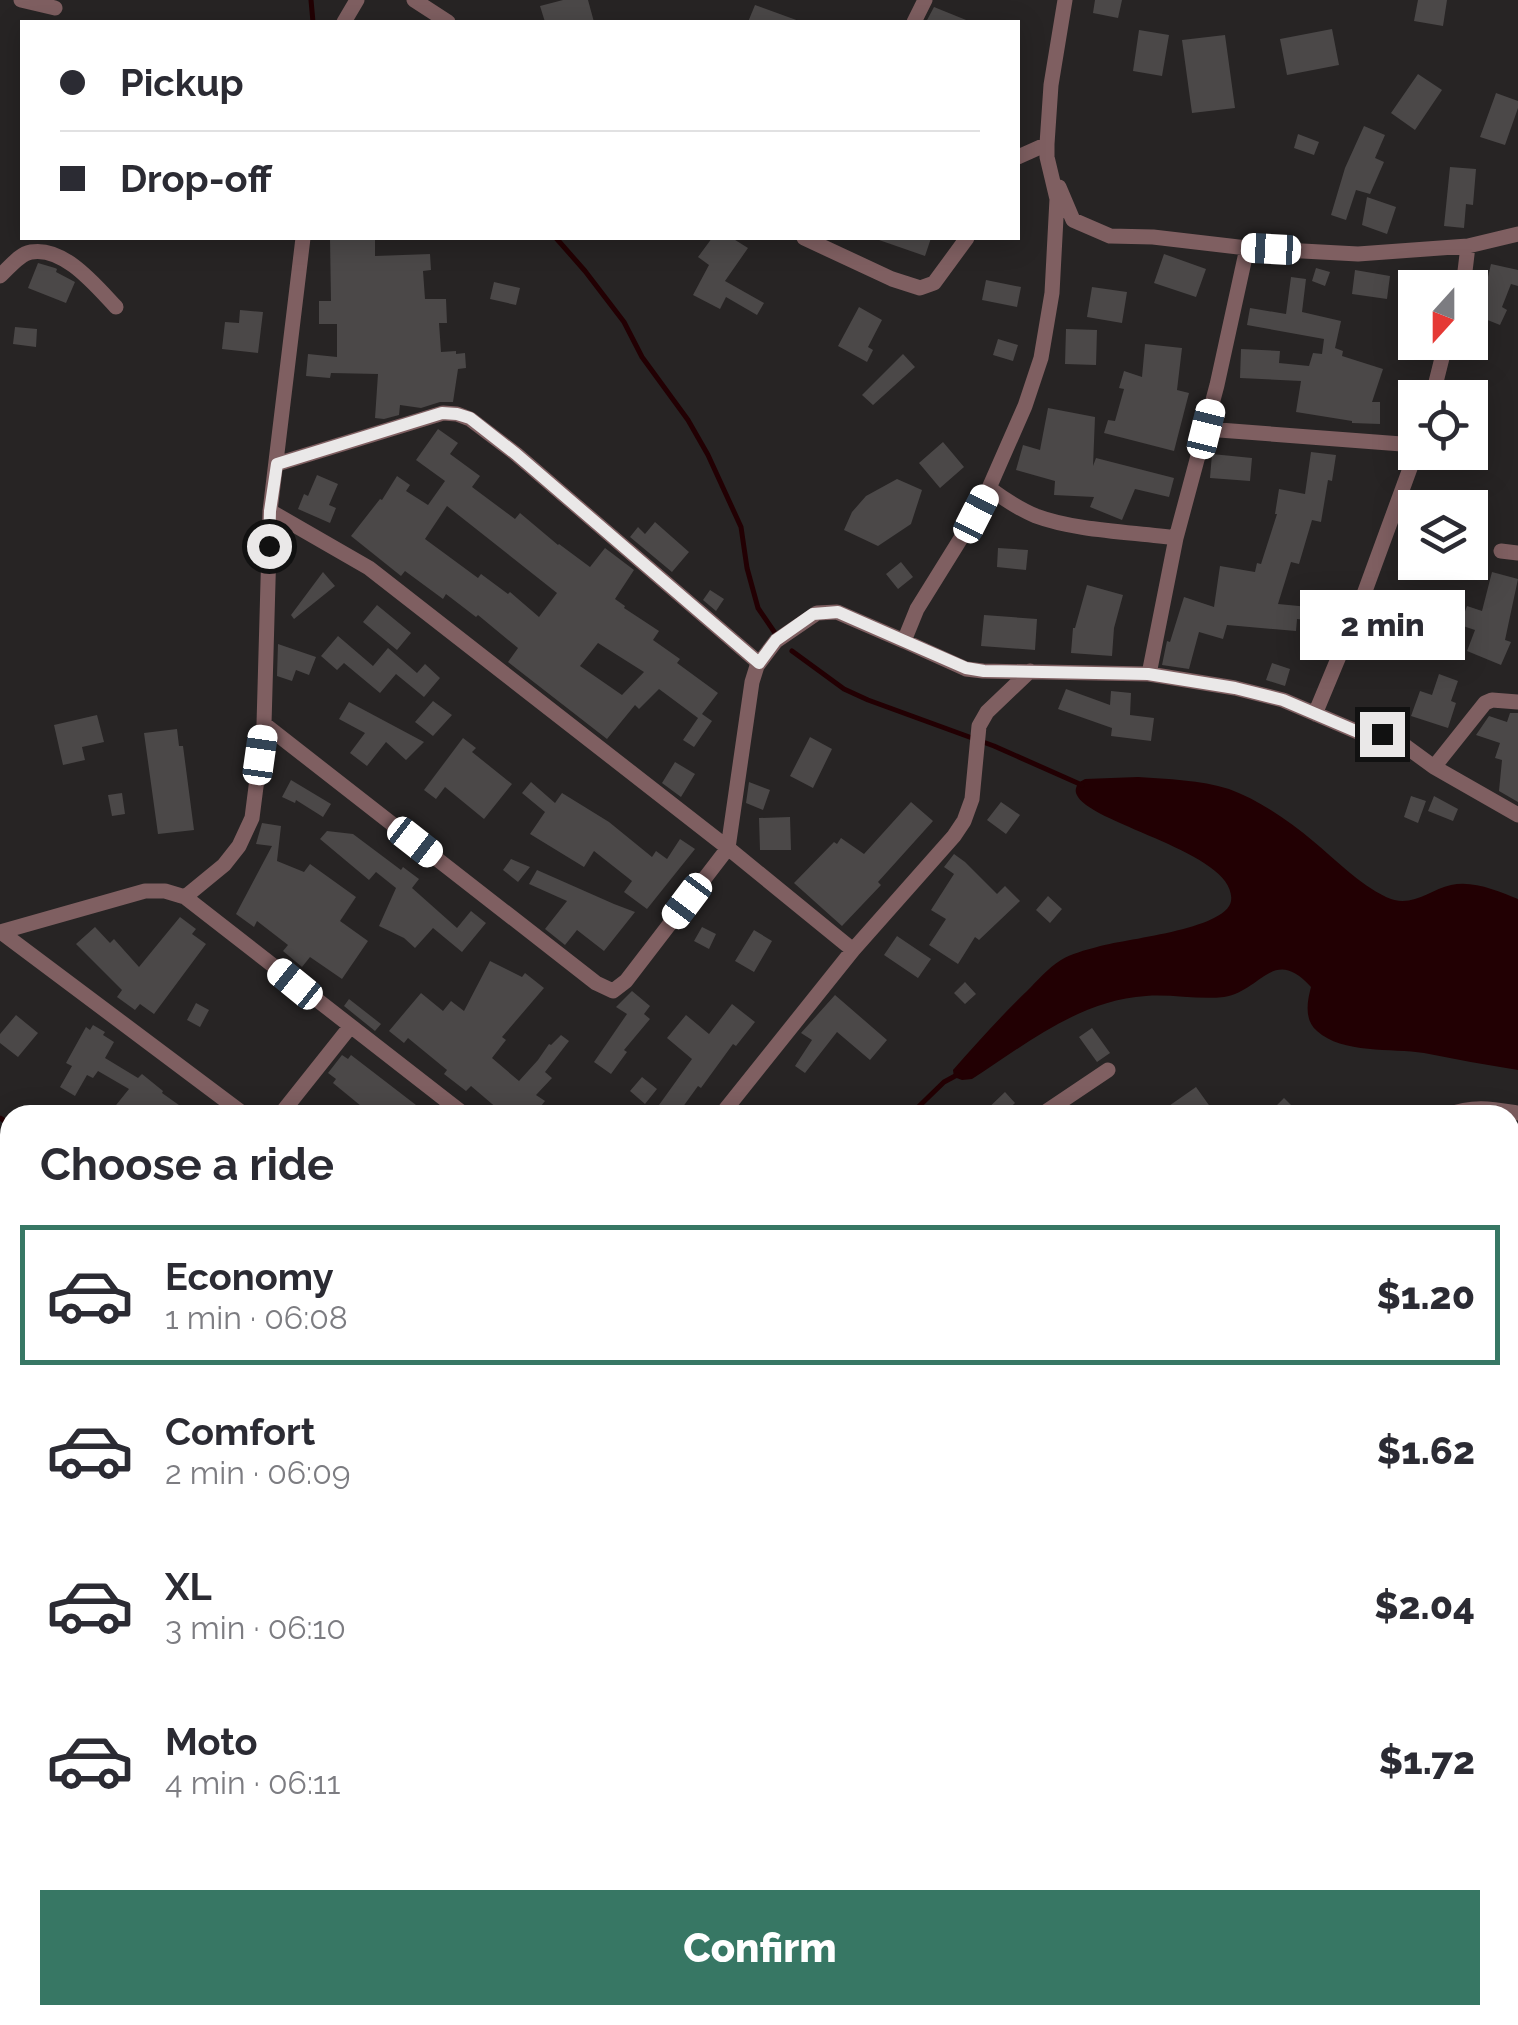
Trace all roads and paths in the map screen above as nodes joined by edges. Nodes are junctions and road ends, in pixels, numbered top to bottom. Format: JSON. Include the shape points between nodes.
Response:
{"nodes":[{"id":1,"x":21,"y":0,"type":"edge"},
{"id":2,"x":414,"y":0,"type":"edge"},
{"id":3,"x":1066,"y":0,"type":"edge"},
{"id":4,"x":55,"y":8,"type":"dead end"},
{"id":5,"x":445,"y":20,"type":"edge"},
{"id":6,"x":1047,"y":151,"type":"junction"},
{"id":7,"x":1020,"y":155,"type":"edge"},
{"id":8,"x":1518,"y":234,"type":"edge"},
{"id":9,"x":303,"y":240,"type":"edge"},
{"id":10,"x":808,"y":240,"type":"edge"},
{"id":11,"x":965,"y":240,"type":"edge"},
{"id":12,"x":1468,"y":246,"type":"junction"},
{"id":13,"x":1246,"y":248,"type":"junction"},
{"id":14,"x":1465,"y":270,"type":"edge"},
{"id":15,"x":0,"y":276,"type":"edge"},
{"id":16,"x":116,"y":307,"type":"dead end"},
{"id":17,"x":1206,"y":429,"type":"junction"},
{"id":18,"x":1398,"y":447,"type":"edge"},
{"id":19,"x":277,"y":464,"type":"junction"},
{"id":20,"x":1409,"y":470,"type":"edge"},
{"id":21,"x":989,"y":488,"type":"junction"},
{"id":22,"x":270,"y":511,"type":"junction"},
{"id":23,"x":1176,"y":538,"type":"junction"},
{"id":24,"x":904,"y":641,"type":"junction"},
{"id":25,"x":759,"y":663,"type":"junction"},
{"id":26,"x":1030,"y":671,"type":"junction"},
{"id":27,"x":1148,"y":674,"type":"junction"},
{"id":28,"x":1518,"y":702,"type":"edge"},
{"id":29,"x":1315,"y":714,"type":"junction"},
{"id":30,"x":264,"y":724,"type":"junction"},
{"id":31,"x":1434,"y":767,"type":"junction"},
{"id":32,"x":1518,"y":816,"type":"edge"},
{"id":33,"x":728,"y":848,"type":"junction"},
{"id":34,"x":185,"y":897,"type":"junction"},
{"id":35,"x":1,"y":932,"type":"edge"},
{"id":36,"x":853,"y":950,"type":"junction"},
{"id":37,"x":350,"y":1027,"type":"junction"},
{"id":38,"x":1108,"y":1070,"type":"dead end"},
{"id":39,"x":232,"y":1105,"type":"edge"},
{"id":40,"x":288,"y":1105,"type":"edge"},
{"id":41,"x":452,"y":1105,"type":"edge"},
{"id":42,"x":729,"y":1105,"type":"edge"},
{"id":43,"x":1056,"y":1105,"type":"edge"}],
"edges":[{"from":1,"to":4,"type":"street"},
{"from":2,"to":5,"type":"street"},
{"from":3,"to":6,"type":"street"},
{"from":6,"to":7,"type":"street"},
{"from":6,"to":13,"type":"street","via":[[1073,220],[1110,236]]},
{"from":6,"to":21,"type":"street","via":[[1057,200],[1052,294],[1040,358]]},
{"from":8,"to":12,"type":"street"},
{"from":9,"to":19,"type":"street"},
{"from":10,"to":11,"type":"street","via":[[920,288],[934,283]]},
{"from":12,"to":13,"type":"street","via":[[1358,254]]},
{"from":12,"to":14,"type":"street"},
{"from":13,"to":17,"type":"street"},
{"from":15,"to":16,"type":"street","via":[[21,257],[44,252],[84,273]]},
{"from":17,"to":18,"type":"street"},
{"from":17,"to":23,"type":"street"},
{"from":19,"to":22,"type":"street"},
{"from":19,"to":25,"type":"street","via":[[442,413],[470,418]]},
{"from":20,"to":29,"type":"street"},
{"from":21,"to":23,"type":"street","via":[[1011,504],[1063,523]]},
{"from":21,"to":24,"type":"street"},
{"from":22,"to":30,"type":"street"},
{"from":22,"to":33,"type":"street","via":[[369,568]]},
{"from":23,"to":27,"type":"street"},
{"from":24,"to":25,"type":"street","via":[[838,612],[817,612],[776,640]]},
{"from":24,"to":26,"type":"street","via":[[966,668]]},
{"from":25,"to":33,"type":"street"},
{"from":26,"to":27,"type":"street"},
{"from":26,"to":36,"type":"street","via":[[979,726],[964,821]]},
{"from":27,"to":29,"type":"street","via":[[1235,688]]},
{"from":28,"to":31,"type":"street","via":[[1486,704]]},
{"from":29,"to":31,"type":"street","via":[[1393,738]]},
{"from":30,"to":33,"type":"street","via":[[613,991]]},
{"from":30,"to":34,"type":"street","via":[[252,818],[240,846]]},
{"from":31,"to":32,"type":"street"},
{"from":33,"to":36,"type":"street"},
{"from":34,"to":35,"type":"street","via":[[145,891]]},
{"from":34,"to":37,"type":"street"},
{"from":35,"to":39,"type":"street"},
{"from":36,"to":42,"type":"street"},
{"from":37,"to":40,"type":"street"},
{"from":37,"to":41,"type":"street"},
{"from":38,"to":43,"type":"street"}]}
